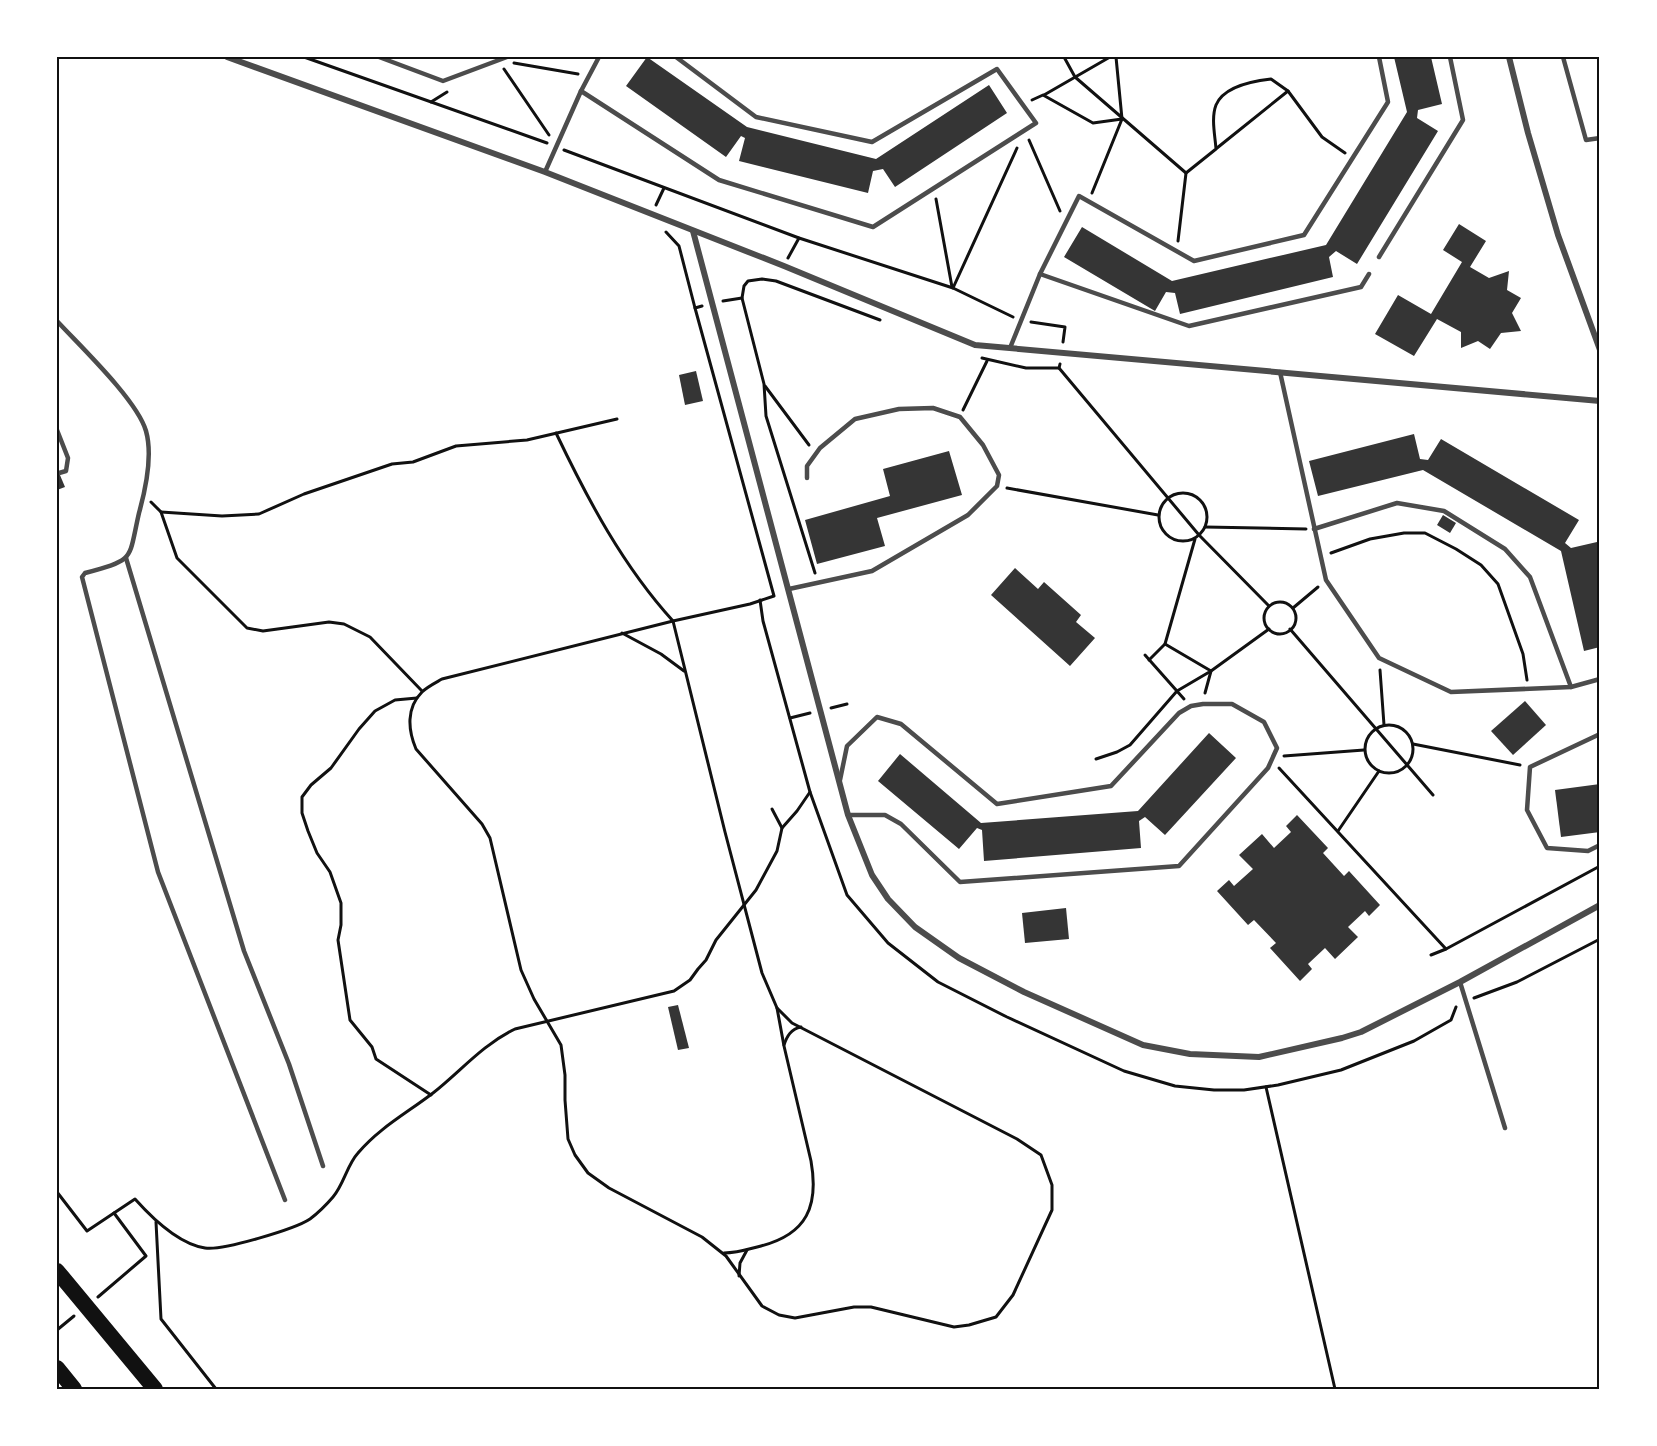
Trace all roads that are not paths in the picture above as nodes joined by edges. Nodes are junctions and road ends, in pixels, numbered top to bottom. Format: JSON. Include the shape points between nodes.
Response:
{"nodes":[{"id":1,"x":227,"y":57,"type":"edge"},
{"id":2,"x":379,"y":57,"type":"edge"},
{"id":3,"x":507,"y":57,"type":"edge"},
{"id":4,"x":599,"y":57,"type":"edge"},
{"id":5,"x":676,"y":57,"type":"edge"},
{"id":6,"x":1379,"y":57,"type":"edge"},
{"id":7,"x":1450,"y":57,"type":"edge"},
{"id":8,"x":1517,"y":57,"type":"edge"},
{"id":9,"x":1563,"y":57,"type":"edge"},
{"id":10,"x":1509,"y":58,"type":"edge"},
{"id":11,"x":581,"y":91,"type":"junction"},
{"id":12,"x":1600,"y":138,"type":"edge"},
{"id":13,"x":545,"y":172,"type":"junction"},
{"id":14,"x":693,"y":231,"type":"junction"},
{"id":15,"x":1379,"y":257,"type":"dead end"},
{"id":16,"x":1040,"y":274,"type":"junction"},
{"id":17,"x":1369,"y":274,"type":"dead end"},
{"id":18,"x":57,"y":321,"type":"edge"},
{"id":19,"x":1010,"y":348,"type":"junction"},
{"id":20,"x":1600,"y":350,"type":"edge"},
{"id":21,"x":1280,"y":372,"type":"junction"},
{"id":22,"x":1600,"y":401,"type":"edge"},
{"id":23,"x":57,"y":430,"type":"edge"},
{"id":24,"x":59,"y":473,"type":"dead end"},
{"id":25,"x":807,"y":478,"type":"dead end"},
{"id":26,"x":1314,"y":529,"type":"junction"},
{"id":27,"x":126,"y":558,"type":"junction"},
{"id":28,"x":789,"y":589,"type":"junction"},
{"id":29,"x":1600,"y":679,"type":"edge"},
{"id":30,"x":1571,"y":687,"type":"junction"},
{"id":31,"x":1600,"y":734,"type":"edge"},
{"id":32,"x":839,"y":782,"type":"junction"},
{"id":33,"x":848,"y":815,"type":"junction"},
{"id":34,"x":1600,"y":845,"type":"edge"},
{"id":35,"x":1600,"y":905,"type":"edge"},
{"id":36,"x":1460,"y":982,"type":"junction"},
{"id":37,"x":1505,"y":1128,"type":"dead end"},
{"id":38,"x":323,"y":1166,"type":"dead end"},
{"id":39,"x":285,"y":1200,"type":"dead end"},
{"id":40,"x":57,"y":1271,"type":"edge"},
{"id":41,"x":57,"y":1369,"type":"edge"},
{"id":42,"x":67,"y":1389,"type":"edge"},
{"id":43,"x":74,"y":1389,"type":"edge"},
{"id":44,"x":155,"y":1389,"type":"edge"}],
"edges":[{"from":1,"to":13,"type":"street"},
{"from":2,"to":3,"type":"lane","via":[[443,81]]},
{"from":4,"to":11,"type":"lane"},
{"from":5,"to":11,"type":"lane","via":[[756,117],[872,142],[997,69],[1036,123],[873,227],[719,180]]},
{"from":6,"to":16,"type":"lane","via":[[1388,102],[1304,235],[1194,261],[1079,196]]},
{"from":7,"to":15,"type":"lane","via":[[1463,120]]},
{"from":8,"to":10,"type":"lane"},
{"from":9,"to":12,"type":"lane","via":[[1586,140]]},
{"from":10,"to":20,"type":"street","via":[[1558,235]]},
{"from":11,"to":13,"type":"lane"},
{"from":13,"to":14,"type":"street"},
{"from":14,"to":19,"type":"street","via":[[975,345]]},
{"from":14,"to":28,"type":"street"},
{"from":16,"to":17,"type":"lane","via":[[1190,326],[1361,287]]},
{"from":16,"to":19,"type":"lane"},
{"from":18,"to":27,"type":"lane","via":[[130,401],[146,430],[144,494],[133,545]]},
{"from":19,"to":21,"type":"street"},
{"from":21,"to":22,"type":"street"},
{"from":21,"to":26,"type":"lane"},
{"from":23,"to":24,"type":"lane","via":[[68,458],[66,471]]},
{"from":25,"to":28,"type":"lane","via":[[807,466],[820,448],[855,419],[933,408],[960,417],[983,445],[999,475],[997,486],[968,515],[872,571]]},
{"from":26,"to":30,"type":"lane","via":[[1326,580],[1379,658],[1451,692]]},
{"from":26,"to":30,"type":"lane","via":[[1397,503],[1444,511],[1505,549],[1530,578]]},
{"from":27,"to":38,"type":"lane","via":[[244,951],[289,1064]]},
{"from":27,"to":39,"type":"lane","via":[[82,577],[158,872]]},
{"from":28,"to":32,"type":"street"},
{"from":29,"to":30,"type":"lane"},
{"from":31,"to":34,"type":"lane","via":[[1530,767],[1527,810],[1547,848],[1588,851]]},
{"from":32,"to":33,"type":"street"},
{"from":32,"to":33,"type":"lane","via":[[847,746],[878,717],[901,724],[997,804],[1112,786],[1179,713],[1191,706],[1232,704],[1264,723],[1277,748],[1268,768],[1179,866],[960,882],[901,824],[885,815]]},
{"from":33,"to":36,"type":"street","via":[[872,875],[915,927],[959,958],[1143,1045],[1227,1056],[1282,1052],[1360,1032]]},
{"from":35,"to":36,"type":"street"},
{"from":36,"to":37,"type":"lane"},
{"from":40,"to":44,"type":"highway"},
{"from":41,"to":42,"type":"lane"},
{"from":41,"to":43,"type":"highway"}]}
